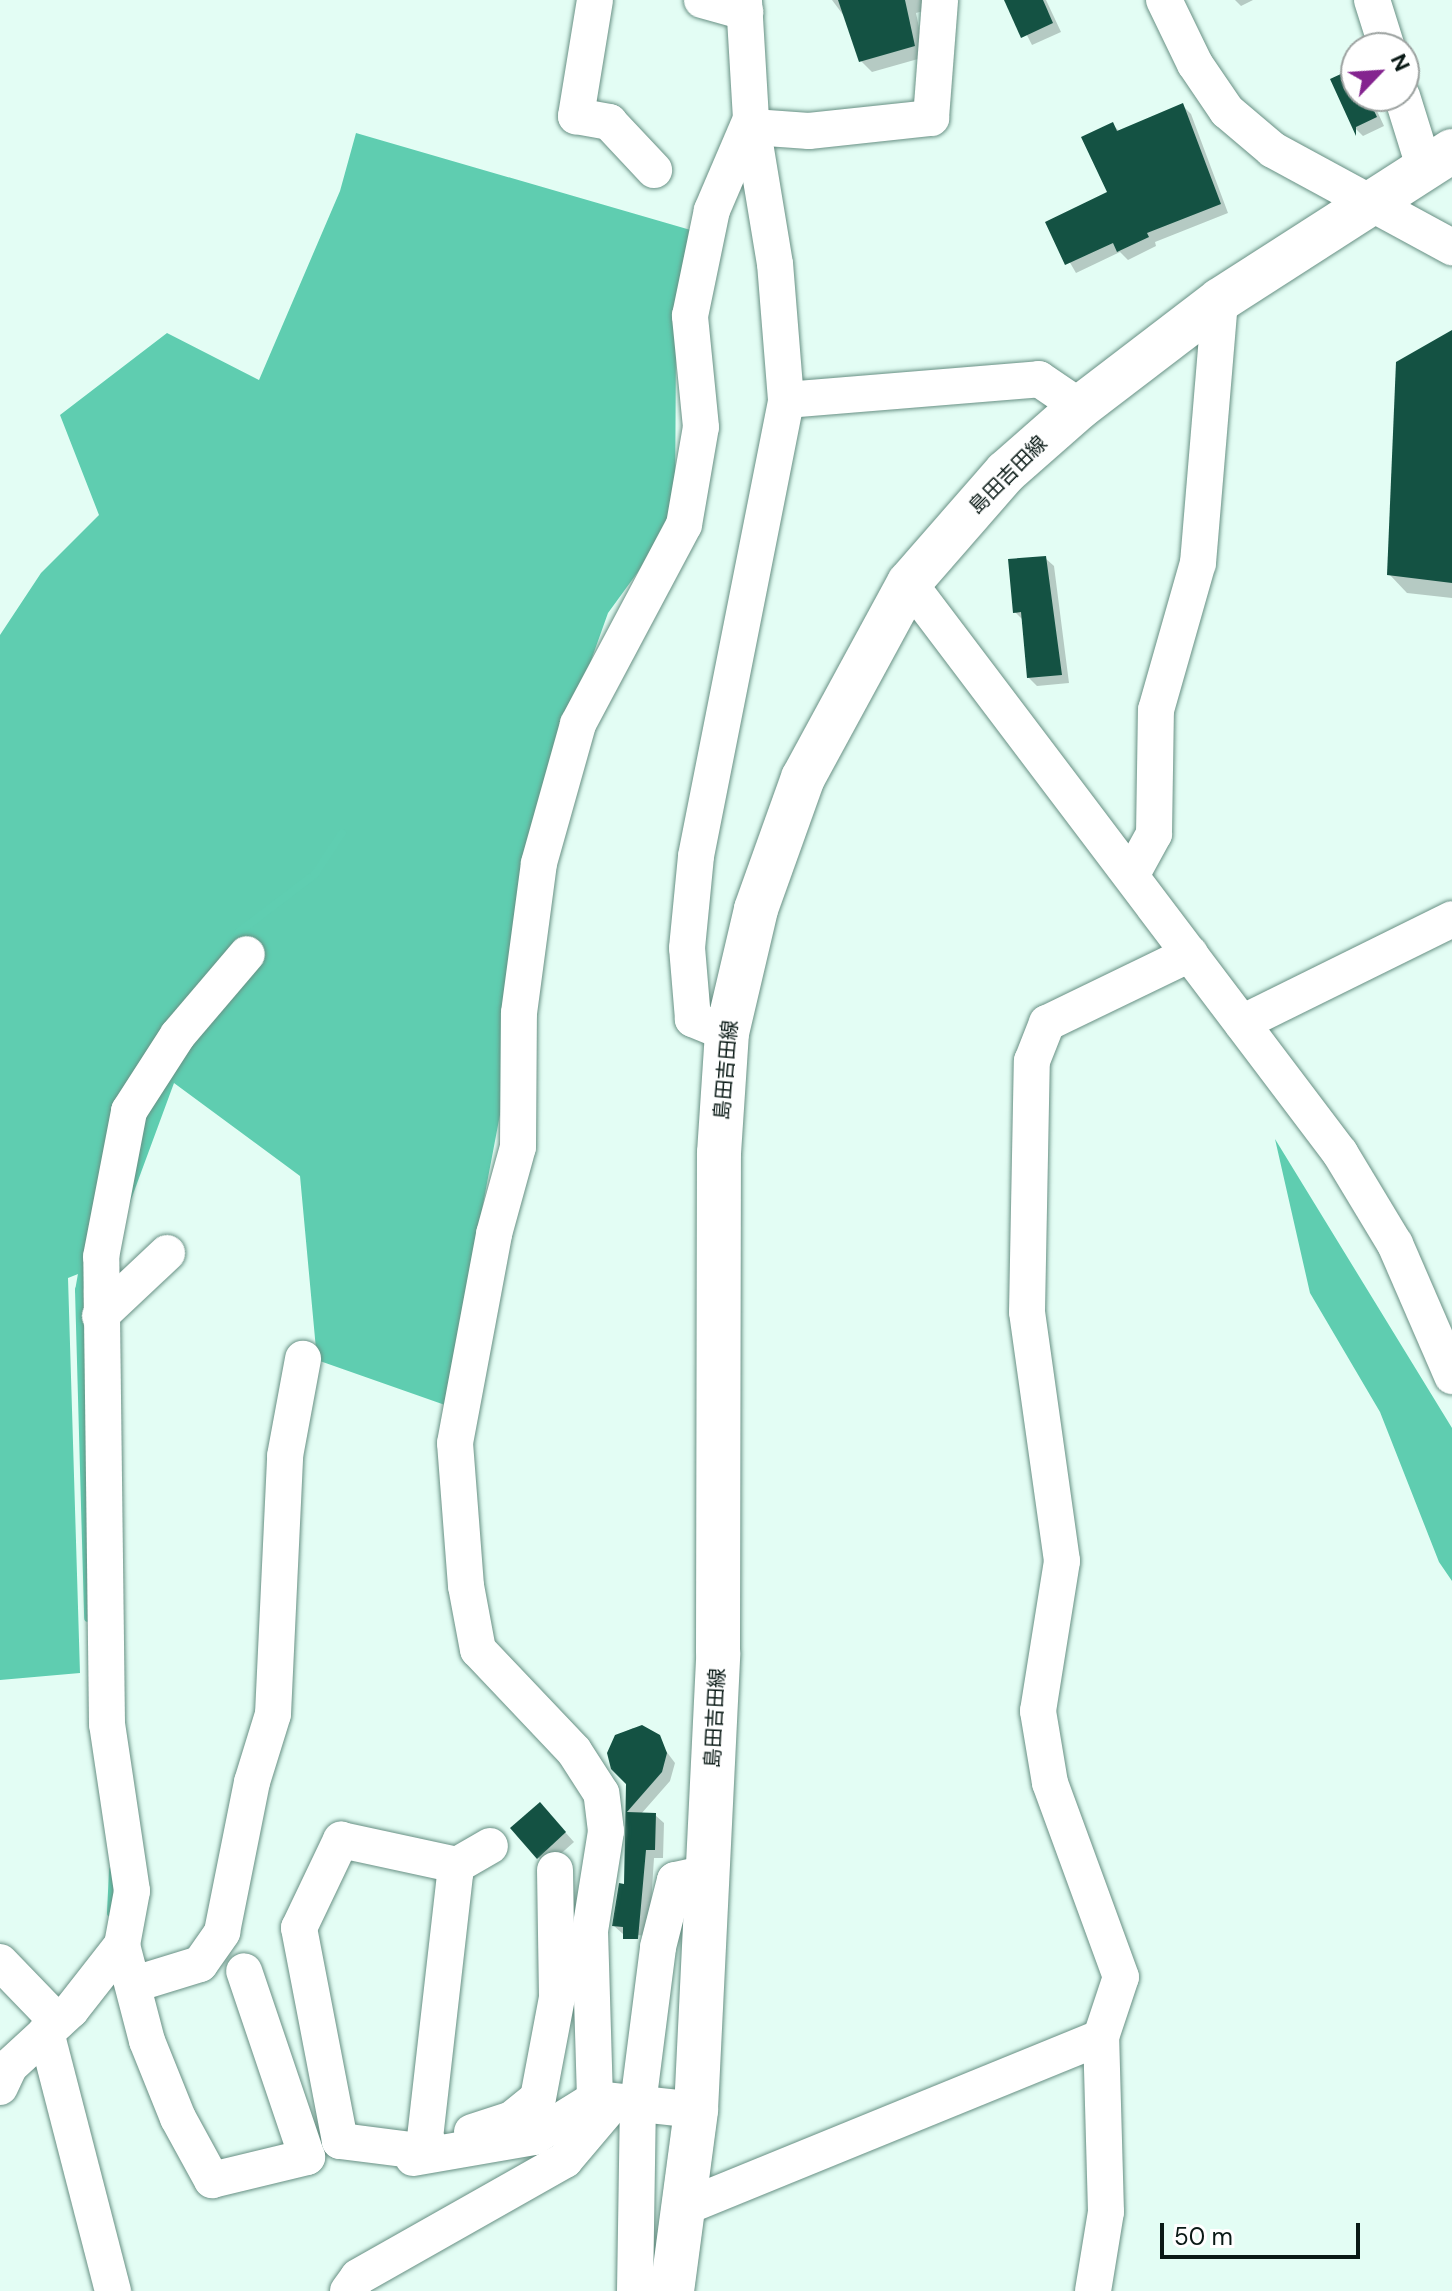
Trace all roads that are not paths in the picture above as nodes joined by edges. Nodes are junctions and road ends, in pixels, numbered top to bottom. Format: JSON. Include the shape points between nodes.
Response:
{"nodes":[{"id":1,"x":595,"y":0,"type":"edge"},
{"id":2,"x":702,"y":0,"type":"edge"},
{"id":3,"x":940,"y":0,"type":"edge"},
{"id":4,"x":1164,"y":0,"type":"edge"},
{"id":5,"x":1372,"y":0,"type":"edge"},
{"id":6,"x":744,"y":6,"type":"edge"},
{"id":7,"x":1382,"y":32,"type":"edge"},
{"id":8,"x":1411,"y":112,"type":"edge"},
{"id":9,"x":752,"y":123,"type":"junction"},
{"id":10,"x":1438,"y":160,"type":"edge"},
{"id":11,"x":654,"y":170,"type":"dead end"},
{"id":12,"x":1372,"y":206,"type":"junction"},
{"id":13,"x":1452,"y":247,"type":"edge"},
{"id":14,"x":1220,"y":300,"type":"junction"},
{"id":15,"x":786,"y":400,"type":"junction"},
{"id":16,"x":1080,"y":407,"type":"junction"},
{"id":17,"x":909,"y":583,"type":"junction"},
{"id":18,"x":1132,"y":874,"type":"junction"},
{"id":19,"x":1452,"y":919,"type":"edge"},
{"id":20,"x":247,"y":954,"type":"dead end"},
{"id":21,"x":1190,"y":954,"type":"junction"},
{"id":22,"x":1242,"y":1023,"type":"junction"},
{"id":23,"x":727,"y":1033,"type":"junction"},
{"id":24,"x":167,"y":1253,"type":"dead end"},
{"id":25,"x":100,"y":1316,"type":"junction"},
{"id":26,"x":303,"y":1359,"type":"dead end"},
{"id":27,"x":1452,"y":1376,"type":"edge"},
{"id":28,"x":490,"y":1846,"type":"dead end"},
{"id":29,"x":457,"y":1865,"type":"junction"},
{"id":30,"x":555,"y":1870,"type":"dead end"},
{"id":31,"x":707,"y":1873,"type":"junction"},
{"id":32,"x":122,"y":1945,"type":"junction"},
{"id":33,"x":0,"y":1962,"type":"edge"},
{"id":34,"x":244,"y":1971,"type":"dead end"},
{"id":35,"x":135,"y":1984,"type":"junction"},
{"id":36,"x":49,"y":2018,"type":"junction"},
{"id":37,"x":1101,"y":2037,"type":"junction"},
{"id":38,"x":0,"y":2087,"type":"edge"},
{"id":39,"x":646,"y":2105,"type":"junction"},
{"id":40,"x":432,"y":2155,"type":"junction"},
{"id":41,"x":307,"y":2157,"type":"junction"},
{"id":42,"x":685,"y":2207,"type":"junction"},
{"id":43,"x":113,"y":2291,"type":"edge"},
{"id":44,"x":348,"y":2291,"type":"edge"},
{"id":45,"x":635,"y":2291,"type":"edge"},
{"id":46,"x":672,"y":2291,"type":"edge"},
{"id":47,"x":1093,"y":2291,"type":"edge"}],
"edges":[{"from":1,"to":11,"type":"street","via":[[576,116],[609,122]]},
{"from":2,"to":6,"type":"street"},
{"from":3,"to":9,"type":"street","via":[[931,118],[809,131]]},
{"from":4,"to":12,"type":"street","via":[[1195,64],[1227,111],[1273,150]]},
{"from":5,"to":7,"type":"street"},
{"from":6,"to":9,"type":"street"},
{"from":8,"to":10,"type":"street"},
{"from":9,"to":15,"type":"street","via":[[775,264]]},
{"from":9,"to":39,"type":"street","via":[[712,210],[690,316],[701,427],[684,525],[578,724],[539,863],[519,1013],[518,1147],[494,1234],[455,1443],[466,1586],[478,1650],[574,1751],[601,1793],[606,1831],[590,1931]]},
{"from":10,"to":12,"type":"main road","name":"島田吉田線"},
{"from":12,"to":13,"type":"street"},
{"from":12,"to":14,"type":"main road","name":"島田吉田線"},
{"from":14,"to":16,"type":"main road","name":"島田吉田線"},
{"from":14,"to":18,"type":"street","via":[[1198,563],[1156,710],[1154,834]]},
{"from":15,"to":16,"type":"street","via":[[1039,379]]},
{"from":15,"to":23,"type":"street","via":[[696,856],[687,948],[693,1019]]},
{"from":16,"to":17,"type":"main road","name":"島田吉田線","via":[[1006,472]]},
{"from":17,"to":18,"type":"street"},
{"from":17,"to":23,"type":"main road","name":"島田吉田線","via":[[803,778],[756,909]]},
{"from":18,"to":21,"type":"street"},
{"from":19,"to":22,"type":"street"},
{"from":20,"to":25,"type":"street","via":[[178,1035],[129,1111],[101,1257]]},
{"from":21,"to":22,"type":"street"},
{"from":21,"to":37,"type":"street","via":[[1047,1023],[1032,1061],[1027,1312],[1062,1561],[1038,1711],[1050,1783],[1121,1977]]},
{"from":22,"to":27,"type":"street","via":[[1340,1153],[1395,1244]]},
{"from":23,"to":31,"type":"main road","name":"島田吉田線","via":[[715,1349],[718,1653]]},
{"from":24,"to":25,"type":"street"},
{"from":25,"to":32,"type":"street","via":[[107,1724],[132,1891]]},
{"from":26,"to":35,"type":"street","via":[[285,1456],[273,1714],[252,1782],[222,1932],[200,1964]]},
{"from":28,"to":29,"type":"street"},
{"from":29,"to":40,"type":"street","via":[[425,2138]]},
{"from":29,"to":40,"type":"street","via":[[341,1840],[299,1928],[340,2141]]},
{"from":30,"to":40,"type":"street","via":[[557,1997],[538,2098],[512,2119],[450,2140]]},
{"from":31,"to":39,"type":"main road","name":"島田吉田線"},
{"from":31,"to":39,"type":"street","via":[[675,1880],[658,1947]]},
{"from":32,"to":35,"type":"street"},
{"from":32,"to":36,"type":"street"},
{"from":33,"to":36,"type":"street"},
{"from":34,"to":41,"type":"street"},
{"from":35,"to":41,"type":"street","via":[[147,2041],[178,2118],[212,2180]]},
{"from":36,"to":38,"type":"street","via":[[10,2066]]},
{"from":36,"to":43,"type":"street"},
{"from":37,"to":42,"type":"street"},
{"from":37,"to":47,"type":"street","via":[[1106,2212]]},
{"from":39,"to":40,"type":"street","via":[[534,2137]]},
{"from":39,"to":42,"type":"main road","name":"島田吉田線"},
{"from":39,"to":44,"type":"street","via":[[565,2160],[358,2277]]},
{"from":39,"to":45,"type":"street"},
{"from":40,"to":41,"type":"street"},
{"from":42,"to":46,"type":"main road","name":"島田吉田線"}]}
